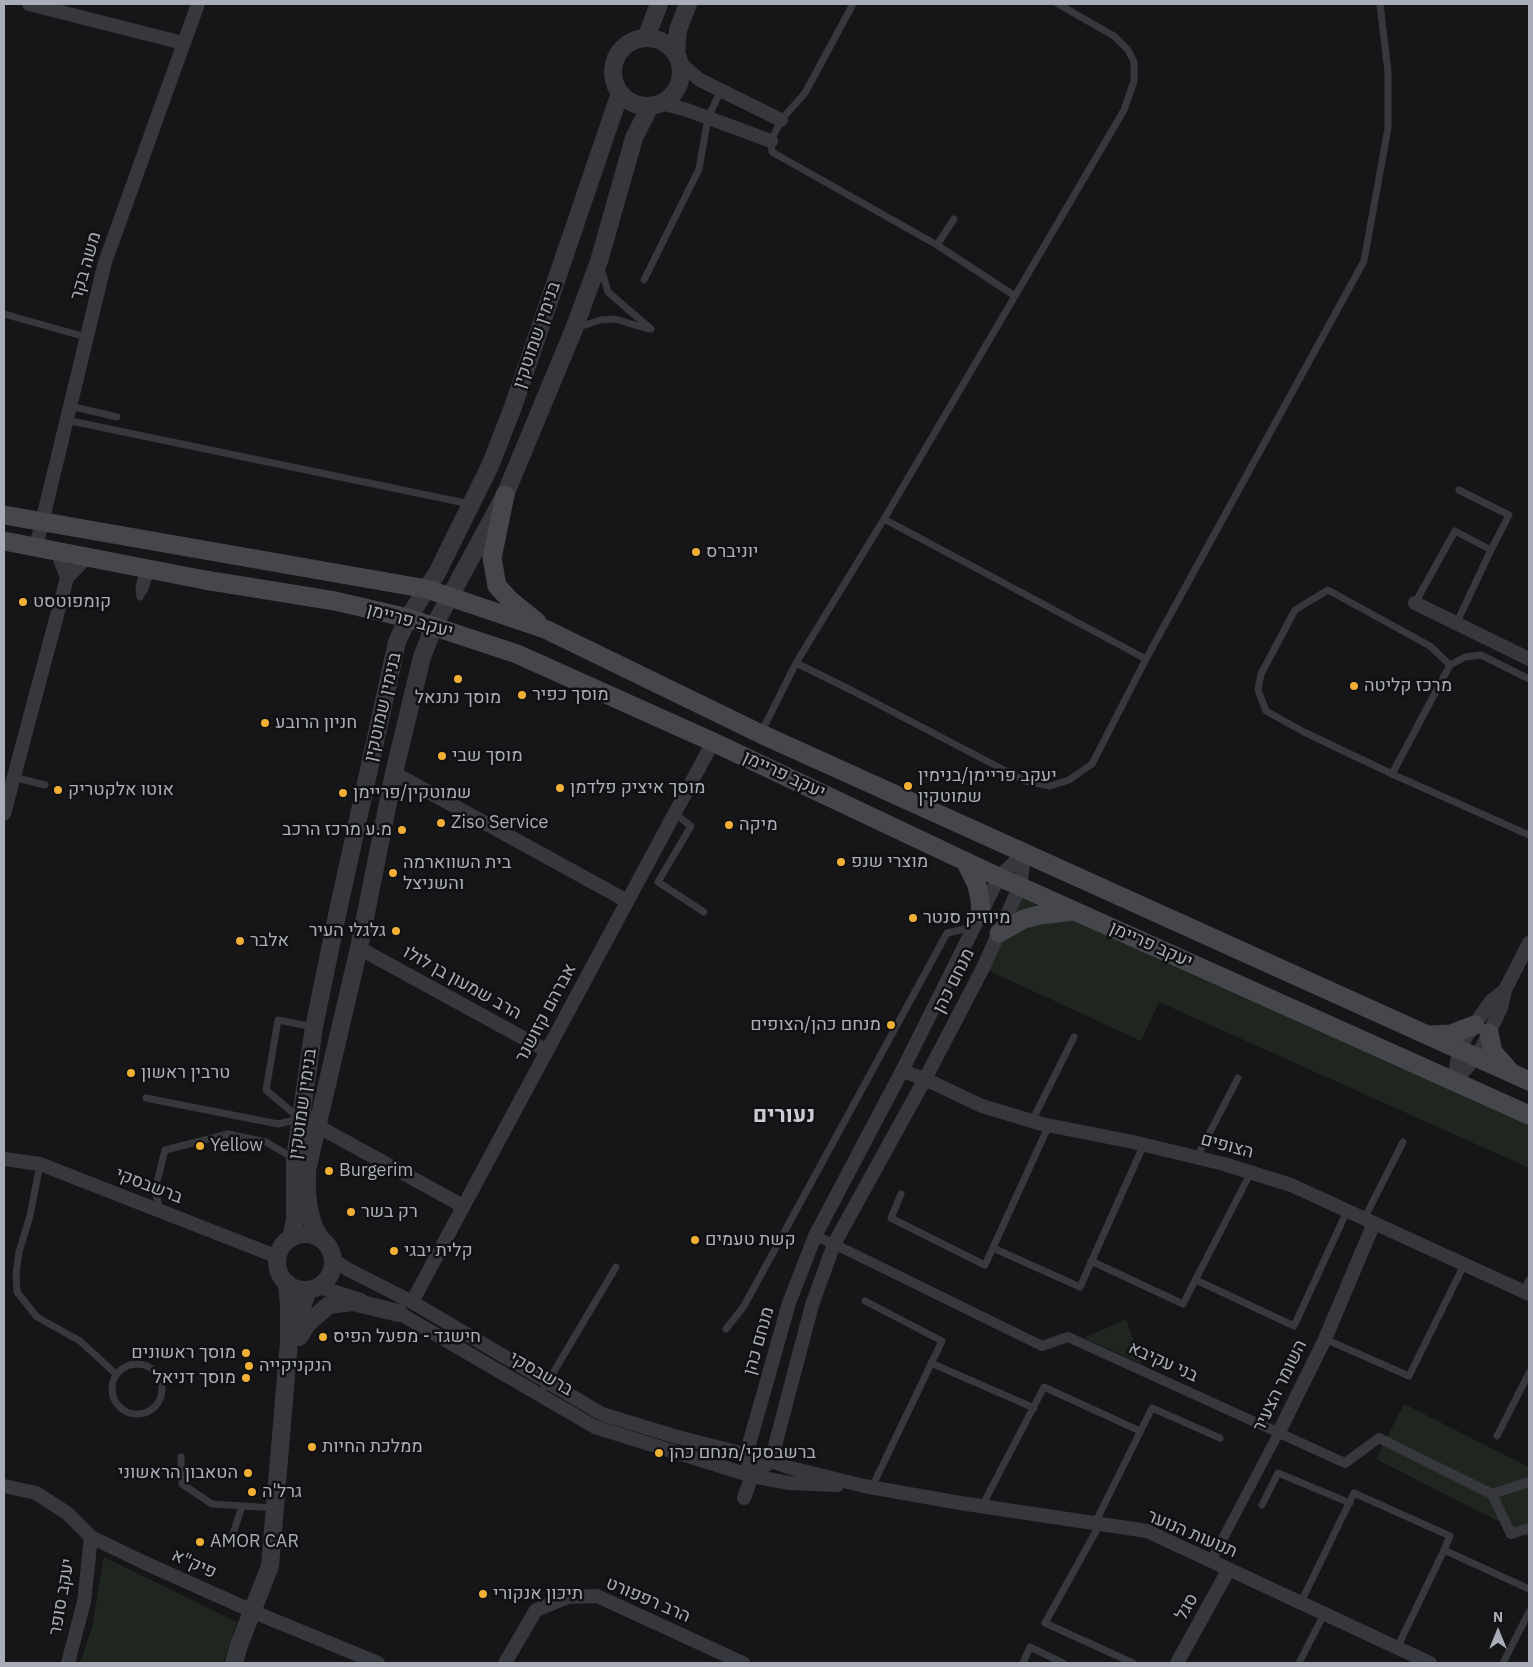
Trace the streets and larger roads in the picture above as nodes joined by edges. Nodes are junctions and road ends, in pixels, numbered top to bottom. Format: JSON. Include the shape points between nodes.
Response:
{"nodes":[{"id":1,"x":29,"y":4,"type":"edge"},
{"id":2,"x":198,"y":4,"type":"edge"},
{"id":3,"x":659,"y":4,"type":"edge"},
{"id":4,"x":688,"y":4,"type":"edge"},
{"id":5,"x":646,"y":38,"type":"junction"},
{"id":6,"x":183,"y":43,"type":"junction"},
{"id":7,"x":679,"y":59,"type":"junction"},
{"id":8,"x":620,"y":93,"type":"junction"},
{"id":9,"x":656,"y":105,"type":"junction"},
{"id":10,"x":780,"y":120,"type":"road end"},
{"id":11,"x":771,"y":141,"type":"road end"},
{"id":12,"x":505,"y":495,"type":"junction"},
{"id":13,"x":4,"y":515,"type":"edge"},
{"id":14,"x":41,"y":522,"type":"junction"},
{"id":15,"x":4,"y":541,"type":"edge"},
{"id":16,"x":36,"y":547,"type":"junction"},
{"id":17,"x":57,"y":551,"type":"junction"},
{"id":18,"x":87,"y":557,"type":"junction"},
{"id":19,"x":67,"y":578,"type":"junction"},
{"id":20,"x":427,"y":589,"type":"junction"},
{"id":21,"x":451,"y":597,"type":"junction"},
{"id":22,"x":1415,"y":603,"type":"road end"},
{"id":23,"x":408,"y":618,"type":"junction"},
{"id":24,"x":434,"y":626,"type":"junction"},
{"id":25,"x":545,"y":629,"type":"junction"},
{"id":26,"x":1529,"y":659,"type":"edge"},
{"id":27,"x":713,"y":742,"type":"junction"},
{"id":28,"x":394,"y":773,"type":"junction"},
{"id":29,"x":4,"y":814,"type":"edge"},
{"id":30,"x":1025,"y":852,"type":"junction"},
{"id":31,"x":965,"y":861,"type":"junction"},
{"id":32,"x":999,"y":877,"type":"junction"},
{"id":33,"x":1020,"y":886,"type":"junction"},
{"id":34,"x":627,"y":901,"type":"junction"},
{"id":35,"x":1074,"y":911,"type":"junction"},
{"id":36,"x":977,"y":921,"type":"junction"},
{"id":37,"x":999,"y":932,"type":"junction"},
{"id":38,"x":1529,"y":943,"type":"edge"},
{"id":39,"x":360,"y":948,"type":"junction"},
{"id":40,"x":1482,"y":1029,"type":"junction"},
{"id":41,"x":1426,"y":1035,"type":"junction"},
{"id":42,"x":547,"y":1051,"type":"junction"},
{"id":43,"x":1468,"y":1053,"type":"junction"},
{"id":44,"x":902,"y":1071,"type":"junction"},
{"id":45,"x":1521,"y":1077,"type":"edge"},
{"id":46,"x":925,"y":1080,"type":"junction"},
{"id":47,"x":1454,"y":1082,"type":"junction"},
{"id":48,"x":1529,"y":1115,"type":"edge"},
{"id":49,"x":300,"y":1118,"type":"junction"},
{"id":50,"x":318,"y":1126,"type":"junction"},
{"id":51,"x":4,"y":1159,"type":"edge"},
{"id":52,"x":463,"y":1206,"type":"junction"},
{"id":53,"x":1369,"y":1221,"type":"junction"},
{"id":54,"x":815,"y":1236,"type":"junction"},
{"id":55,"x":291,"y":1238,"type":"junction"},
{"id":56,"x":320,"y":1238,"type":"junction"},
{"id":57,"x":834,"y":1244,"type":"junction"},
{"id":58,"x":278,"y":1257,"type":"junction"},
{"id":59,"x":333,"y":1260,"type":"junction"},
{"id":60,"x":287,"y":1283,"type":"junction"},
{"id":61,"x":313,"y":1288,"type":"junction"},
{"id":62,"x":1527,"y":1288,"type":"edge"},
{"id":63,"x":405,"y":1308,"type":"junction"},
{"id":64,"x":298,"y":1339,"type":"junction"},
{"id":65,"x":1279,"y":1432,"type":"junction"},
{"id":66,"x":746,"y":1455,"type":"junction"},
{"id":67,"x":770,"y":1461,"type":"junction"},
{"id":68,"x":752,"y":1476,"type":"junction"},
{"id":69,"x":1529,"y":1482,"type":"edge"},
{"id":70,"x":4,"y":1486,"type":"edge"},
{"id":71,"x":868,"y":1486,"type":"junction"},
{"id":72,"x":1492,"y":1494,"type":"junction"},
{"id":73,"x":744,"y":1498,"type":"dead end"},
{"id":74,"x":1529,"y":1528,"type":"edge"},
{"id":75,"x":91,"y":1537,"type":"junction"},
{"id":76,"x":1211,"y":1561,"type":"junction"},
{"id":77,"x":1229,"y":1569,"type":"junction"},
{"id":78,"x":257,"y":1613,"type":"junction"},
{"id":79,"x":68,"y":1663,"type":"edge"},
{"id":80,"x":234,"y":1663,"type":"edge"},
{"id":81,"x":245,"y":1663,"type":"edge"},
{"id":82,"x":378,"y":1663,"type":"edge"},
{"id":83,"x":505,"y":1663,"type":"edge"},
{"id":84,"x":743,"y":1663,"type":"edge"},
{"id":85,"x":1177,"y":1663,"type":"edge"},
{"id":86,"x":1430,"y":1663,"type":"edge"}],
"edges":[{"from":1,"to":6,"type":"street"},
{"from":2,"to":6,"type":"street","name":"משה בקר"},
{"from":3,"to":5,"type":"street"},
{"from":4,"to":7,"type":"street","via":[[678,30]]},
{"from":5,"to":7,"type":"street","via":[[658,39],[668,45]]},
{"from":5,"to":8,"type":"street","via":[[626,45],[614,62],[615,84]]},
{"from":6,"to":14,"type":"street","name":"משה בקר","via":[[105,262]]},
{"from":7,"to":9,"type":"street","via":[[681,76],[678,87],[671,97]]},
{"from":7,"to":10,"type":"street","via":[[700,80]]},
{"from":8,"to":9,"type":"street","via":[[638,105]]},
{"from":8,"to":20,"type":"street","name":"בנימין שמוטקין","via":[[513,407],[490,466]]},
{"from":9,"to":11,"type":"street","via":[[708,118]]},
{"from":9,"to":12,"type":"street","name":"בנימין שמוטקין","via":[[634,138],[599,261]]},
{"from":12,"to":21,"type":"street","name":"בנימין שמוטקין"},
{"from":12,"to":25,"type":"main road","via":[[492,558],[497,586]]},
{"from":13,"to":14,"type":"main road","name":"יעקב פריימן"},
{"from":14,"to":16,"type":"street","name":"משה בקר"},
{"from":14,"to":20,"type":"main road","name":"יעקב פריימן"},
{"from":15,"to":16,"type":"main road","name":"יעקב פריימן"},
{"from":16,"to":17,"type":"main road","name":"יעקב פריימן"},
{"from":17,"to":18,"type":"main road","name":"יעקב פריימן"},
{"from":17,"to":19,"type":"street"},
{"from":18,"to":19,"type":"street"},
{"from":18,"to":23,"type":"main road","name":"יעקב פריימן","via":[[336,601]]},
{"from":19,"to":29,"type":"street"},
{"from":20,"to":21,"type":"main road","name":"יעקב פריימן"},
{"from":20,"to":23,"type":"street","name":"בנימין שמוטקין"},
{"from":21,"to":24,"type":"street","name":"בנימין שמוטקין"},
{"from":21,"to":25,"type":"main road","name":"יעקב פריימן"},
{"from":22,"to":26,"type":"street"},
{"from":23,"to":24,"type":"main road","name":"יעקב פריימן"},
{"from":23,"to":49,"type":"street","name":"בנימין שמוטקין","via":[[397,642],[339,906],[314,1027]]},
{"from":24,"to":27,"type":"main road","name":"יעקב פריימן","via":[[518,654]]},
{"from":24,"to":28,"type":"street","name":"בנימין שמוטקין","via":[[422,657]]},
{"from":25,"to":30,"type":"main road","name":"יעקב פריימן","via":[[761,734]]},
{"from":27,"to":31,"type":"main road","name":"יעקב פריימן"},
{"from":27,"to":34,"type":"street","name":"אברהם קזושנר"},
{"from":28,"to":34,"type":"street"},
{"from":28,"to":39,"type":"street","name":"בנימין שמוטקין"},
{"from":30,"to":32,"type":"street","name":"מנחם כהן"},
{"from":30,"to":33,"type":"street","name":"מנחם כהן"},
{"from":30,"to":41,"type":"main road","name":"יעקב פריימן"},
{"from":31,"to":32,"type":"main road","name":"יעקב פריימן"},
{"from":31,"to":36,"type":"main road","via":[[980,900]]},
{"from":32,"to":33,"type":"main road","name":"יעקב פריימן"},
{"from":32,"to":36,"type":"street","name":"מנחם כהן"},
{"from":33,"to":35,"type":"main road","name":"יעקב פריימן"},
{"from":33,"to":37,"type":"street","name":"מנחם כהן"},
{"from":34,"to":42,"type":"street","name":"אברהם קזושנר"},
{"from":35,"to":37,"type":"main road","via":[[1039,915]]},
{"from":35,"to":47,"type":"main road","name":"יעקב פריימן"},
{"from":36,"to":44,"type":"street","name":"מנחם כהן"},
{"from":37,"to":46,"type":"street","name":"מנחם כהן"},
{"from":38,"to":40,"type":"street","via":[[1505,990],[1501,1008]]},
{"from":39,"to":42,"type":"street","name":"הרב שמעון בן לולו"},
{"from":39,"to":50,"type":"street","name":"בנימין שמוטקין"},
{"from":40,"to":41,"type":"main road"},
{"from":40,"to":43,"type":"street"},
{"from":40,"to":43,"type":"street"},
{"from":40,"to":45,"type":"main road","via":[[1495,1056]]},
{"from":41,"to":43,"type":"main road","name":"יעקב פריימן"},
{"from":42,"to":52,"type":"street","name":"אברהם קזושנר"},
{"from":43,"to":45,"type":"main road","name":"יעקב פריימן"},
{"from":43,"to":47,"type":"street"},
{"from":44,"to":46,"type":"street","name":"הצופים"},
{"from":44,"to":54,"type":"street","name":"מנחם כהן"},
{"from":46,"to":53,"type":"street","name":"הצופים","via":[[982,1106],[1032,1121],[1144,1144],[1251,1172],[1291,1185]]},
{"from":46,"to":57,"type":"street","name":"מנחם כהן"},
{"from":47,"to":48,"type":"main road","name":"יעקב פריימן"},
{"from":49,"to":50,"type":"street"},
{"from":49,"to":55,"type":"street","name":"בנימין שמוטקין","via":[[295,1159],[295,1219]]},
{"from":50,"to":52,"type":"street"},
{"from":50,"to":56,"type":"street","name":"בנימין שמוטקין","via":[[307,1170],[306,1192],[313,1224]]},
{"from":51,"to":58,"type":"street","name":"ברשבסקי","via":[[40,1164]]},
{"from":52,"to":63,"type":"street","name":"אברהם קזושנר"},
{"from":53,"to":62,"type":"street","name":"הצופים","via":[[1464,1265]]},
{"from":53,"to":65,"type":"street","name":"השומר הצעיר","via":[[1325,1339]]},
{"from":54,"to":57,"type":"street","name":"בני עקיבא"},
{"from":54,"to":66,"type":"street","name":"מנחם כהן","via":[[789,1303]]},
{"from":55,"to":56,"type":"street","via":[[305,1234]]},
{"from":55,"to":58,"type":"street"},
{"from":56,"to":59,"type":"street","via":[[329,1247]]},
{"from":57,"to":65,"type":"street","name":"בני עקיבא","via":[[1042,1346],[1068,1338]]},
{"from":57,"to":67,"type":"street","name":"מנחם כהן","via":[[812,1305]]},
{"from":58,"to":60,"type":"street","via":[[279,1271]]},
{"from":59,"to":61,"type":"street","via":[[332,1273]]},
{"from":59,"to":63,"type":"street","name":"ברשבסקי"},
{"from":60,"to":61,"type":"street","via":[[293,1287]]},
{"from":60,"to":78,"type":"street","via":[[288,1341],[270,1566]]},
{"from":61,"to":63,"type":"street","name":"ברשבסקי"},
{"from":61,"to":64,"type":"street","via":[[301,1310]]},
{"from":63,"to":64,"type":"street","via":[[353,1302],[329,1306],[308,1324]]},
{"from":63,"to":66,"type":"street","name":"ברשבסקי","via":[[548,1382],[602,1414]]},
{"from":63,"to":68,"type":"street","name":"ברשבסקי","via":[[594,1426]]},
{"from":64,"to":78,"type":"street","via":[[279,1566]]},
{"from":65,"to":72,"type":"street","name":"בני עקיבא","via":[[1345,1463],[1379,1438]]},
{"from":65,"to":76,"type":"street","name":"השומר הצעיר"},
{"from":66,"to":67,"type":"street","name":"תנועות הנוער"},
{"from":66,"to":68,"type":"street"},
{"from":67,"to":68,"type":"street"},
{"from":67,"to":71,"type":"street","name":"תנועות הנוער"},
{"from":68,"to":71,"type":"street","name":"תנועות הנוער","via":[[789,1483]]},
{"from":68,"to":73,"type":"street"},
{"from":69,"to":72,"type":"street"},
{"from":70,"to":75,"type":"street","name":"פיק\"א","via":[[36,1493],[67,1513]]},
{"from":71,"to":76,"type":"street","name":"תנועות הנוער","via":[[1147,1532]]},
{"from":72,"to":74,"type":"street","via":[[1511,1534]]},
{"from":75,"to":78,"type":"street","name":"פיק\"א"},
{"from":75,"to":79,"type":"street","name":"יעקב סופר","via":[[84,1602]]},
{"from":76,"to":77,"type":"street","name":"תנועות הנוער"},
{"from":77,"to":85,"type":"street","name":"סגל"},
{"from":77,"to":86,"type":"street","name":"תנועות הנוער"},
{"from":78,"to":80,"type":"street","via":[[239,1645]]},
{"from":78,"to":81,"type":"street"},
{"from":78,"to":82,"type":"street","name":"פיק\"א"},
{"from":83,"to":84,"type":"street","name":"הרב רפפורט","via":[[536,1610],[568,1597],[597,1596]]}]}
